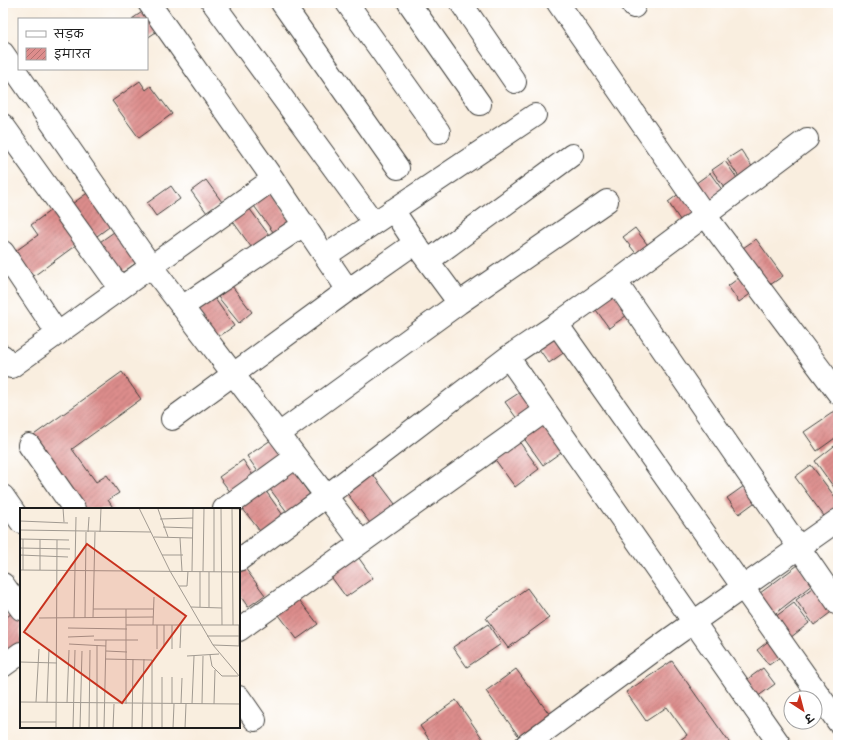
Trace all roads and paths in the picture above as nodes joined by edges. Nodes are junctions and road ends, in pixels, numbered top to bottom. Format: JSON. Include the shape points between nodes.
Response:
{"nodes":[{"id":1,"x":149,"y":3,"type":"edge"},
{"id":2,"x":213,"y":3,"type":"edge"},
{"id":3,"x":282,"y":3,"type":"edge"},
{"id":4,"x":347,"y":3,"type":"edge"},
{"id":5,"x":409,"y":3,"type":"edge"},
{"id":6,"x":461,"y":3,"type":"edge"},
{"id":7,"x":558,"y":3,"type":"edge"},
{"id":8,"x":3,"y":53,"type":"edge"},
{"id":9,"x":515,"y":82,"type":"dead end"},
{"id":10,"x":480,"y":104,"type":"dead end"},
{"id":11,"x":535,"y":115,"type":"dead end"},
{"id":12,"x":3,"y":124,"type":"edge"},
{"id":13,"x":439,"y":132,"type":"dead end"},
{"id":14,"x":807,"y":139,"type":"dead end"},
{"id":15,"x":572,"y":155,"type":"dead end"},
{"id":16,"x":398,"y":168,"type":"dead end"},
{"id":17,"x":273,"y":178,"type":"junction"},
{"id":18,"x":607,"y":201,"type":"dead end"},
{"id":19,"x":393,"y":210,"type":"junction"},
{"id":20,"x":705,"y":215,"type":"junction"},
{"id":21,"x":374,"y":223,"type":"junction"},
{"id":22,"x":305,"y":224,"type":"junction"},
{"id":23,"x":415,"y":243,"type":"junction"},
{"id":24,"x":3,"y":252,"type":"edge"},
{"id":25,"x":326,"y":256,"type":"junction"},
{"id":26,"x":428,"y":261,"type":"junction"},
{"id":27,"x":151,"y":266,"type":"junction"},
{"id":28,"x":616,"y":282,"type":"junction"},
{"id":29,"x":120,"y":288,"type":"junction"},
{"id":30,"x":348,"y":290,"type":"junction"},
{"id":31,"x":459,"y":303,"type":"junction"},
{"id":32,"x":182,"y":307,"type":"junction"},
{"id":33,"x":557,"y":324,"type":"junction"},
{"id":34,"x":58,"y":334,"type":"junction"},
{"id":35,"x":3,"y":356,"type":"edge"},
{"id":36,"x":508,"y":357,"type":"junction"},
{"id":37,"x":233,"y":374,"type":"junction"},
{"id":38,"x":838,"y":393,"type":"edge"},
{"id":39,"x":545,"y":411,"type":"junction"},
{"id":40,"x":172,"y":419,"type":"dead end"},
{"id":41,"x":279,"y":434,"type":"junction"},
{"id":42,"x":29,"y":445,"type":"dead end"},
{"id":43,"x":296,"y":457,"type":"junction"},
{"id":44,"x":3,"y":496,"type":"edge"},
{"id":45,"x":326,"y":497,"type":"junction"},
{"id":46,"x":73,"y":508,"type":"edge"},
{"id":47,"x":225,"y":508,"type":"edge"},
{"id":48,"x":838,"y":520,"type":"edge"},
{"id":49,"x":20,"y":521,"type":"edge"},
{"id":50,"x":361,"y":542,"type":"junction"},
{"id":51,"x":799,"y":548,"type":"junction"},
{"id":52,"x":240,"y":559,"type":"edge"},
{"id":53,"x":3,"y":584,"type":"edge"},
{"id":54,"x":743,"y":587,"type":"junction"},
{"id":55,"x":838,"y":604,"type":"edge"},
{"id":56,"x":20,"y":608,"type":"edge"},
{"id":57,"x":693,"y":622,"type":"junction"},
{"id":58,"x":240,"y":629,"type":"edge"},
{"id":59,"x":20,"y":654,"type":"edge"},
{"id":60,"x":3,"y":666,"type":"edge"},
{"id":61,"x":240,"y":698,"type":"edge"},
{"id":62,"x":255,"y":720,"type":"dead end"},
{"id":63,"x":838,"y":722,"type":"edge"},
{"id":64,"x":526,"y":745,"type":"edge"},
{"id":65,"x":780,"y":745,"type":"edge"}],
"edges":[{"from":1,"to":17,"type":"street"},
{"from":2,"to":21,"type":"street"},
{"from":3,"to":16,"type":"street"},
{"from":4,"to":13,"type":"street"},
{"from":5,"to":10,"type":"street"},
{"from":6,"to":9,"type":"street"},
{"from":7,"to":20,"type":"street"},
{"from":8,"to":27,"type":"street"},
{"from":11,"to":19,"type":"street"},
{"from":12,"to":29,"type":"street"},
{"from":14,"to":20,"type":"street"},
{"from":15,"to":26,"type":"street"},
{"from":17,"to":22,"type":"street"},
{"from":17,"to":27,"type":"street"},
{"from":18,"to":31,"type":"street"},
{"from":19,"to":21,"type":"street"},
{"from":19,"to":23,"type":"street"},
{"from":20,"to":28,"type":"street"},
{"from":20,"to":38,"type":"street"},
{"from":21,"to":25,"type":"street"},
{"from":22,"to":25,"type":"street"},
{"from":22,"to":32,"type":"street"},
{"from":23,"to":26,"type":"street"},
{"from":23,"to":30,"type":"street"},
{"from":24,"to":34,"type":"street"},
{"from":25,"to":30,"type":"street"},
{"from":26,"to":31,"type":"street"},
{"from":27,"to":29,"type":"street"},
{"from":27,"to":32,"type":"street"},
{"from":28,"to":33,"type":"street"},
{"from":28,"to":51,"type":"street"},
{"from":29,"to":34,"type":"street"},
{"from":30,"to":37,"type":"street"},
{"from":31,"to":41,"type":"street"},
{"from":32,"to":37,"type":"street"},
{"from":33,"to":36,"type":"street"},
{"from":33,"to":54,"type":"street"},
{"from":34,"to":35,"type":"street","via":[[11,367]]},
{"from":36,"to":39,"type":"street"},
{"from":36,"to":45,"type":"street"},
{"from":37,"to":40,"type":"street"},
{"from":37,"to":41,"type":"street"},
{"from":39,"to":50,"type":"street"},
{"from":39,"to":57,"type":"street"},
{"from":41,"to":43,"type":"street"},
{"from":42,"to":46,"type":"street"},
{"from":43,"to":45,"type":"street"},
{"from":43,"to":47,"type":"street"},
{"from":44,"to":49,"type":"street"},
{"from":45,"to":50,"type":"street"},
{"from":45,"to":52,"type":"street"},
{"from":48,"to":51,"type":"street"},
{"from":50,"to":58,"type":"street"},
{"from":51,"to":54,"type":"street"},
{"from":51,"to":55,"type":"street"},
{"from":53,"to":56,"type":"street"},
{"from":54,"to":57,"type":"street"},
{"from":54,"to":63,"type":"street"},
{"from":57,"to":64,"type":"street"},
{"from":57,"to":65,"type":"street"},
{"from":59,"to":60,"type":"street"},
{"from":61,"to":62,"type":"street"}]}
